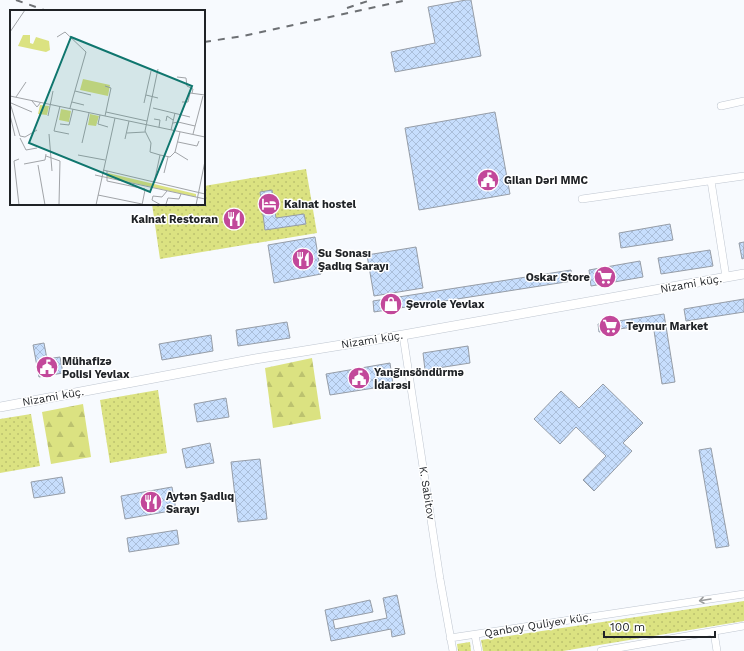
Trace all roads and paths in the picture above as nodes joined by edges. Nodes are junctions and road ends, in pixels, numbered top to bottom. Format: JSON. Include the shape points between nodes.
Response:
{"nodes":[{"id":1,"x":744,"y":101,"type":"edge"},
{"id":2,"x":721,"y":106,"type":"dead end"},
{"id":3,"x":744,"y":176,"type":"edge"},
{"id":4,"x":711,"y":181,"type":"junction"},
{"id":5,"x":582,"y":199,"type":"dead end"},
{"id":6,"x":744,"y":274,"type":"edge"},
{"id":7,"x":726,"y":277,"type":"junction"},
{"id":8,"x":403,"y":335,"type":"junction"},
{"id":9,"x":0,"y":407,"type":"edge"},
{"id":10,"x":744,"y":594,"type":"edge"},
{"id":11,"x":744,"y":626,"type":"edge"},
{"id":12,"x":714,"y":632,"type":"junction"},
{"id":13,"x":475,"y":635,"type":"junction"},
{"id":14,"x":450,"y":638,"type":"junction"},
{"id":15,"x":453,"y":651,"type":"edge"},
{"id":16,"x":478,"y":651,"type":"edge"},
{"id":17,"x":602,"y":651,"type":"edge"},
{"id":18,"x":717,"y":651,"type":"edge"}],
"edges":[{"from":1,"to":2,"type":"street"},
{"from":3,"to":4,"type":"street"},
{"from":4,"to":5,"type":"street"},
{"from":4,"to":7,"type":"street"},
{"from":6,"to":7,"type":"main road","name":"Nizami küç."},
{"from":7,"to":8,"type":"main road","name":"Nizami küç."},
{"from":8,"to":9,"type":"main road","name":"Nizami küç.","via":[[255,359]]},
{"from":8,"to":14,"type":"street","name":"K. Sabitov"},
{"from":10,"to":13,"type":"street","name":"Qanboy Quliyev küç.","one_way":true},
{"from":11,"to":12,"type":"street"},
{"from":12,"to":17,"type":"street"},
{"from":12,"to":18,"type":"street"},
{"from":13,"to":14,"type":"street","name":"Qanboy Quliyev küç."},
{"from":13,"to":16,"type":"street"},
{"from":14,"to":15,"type":"street","name":"K. Sabitov"}]}
